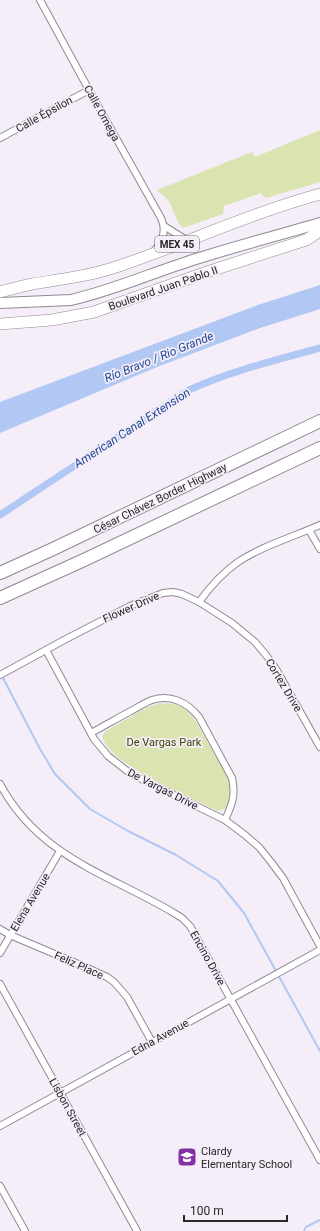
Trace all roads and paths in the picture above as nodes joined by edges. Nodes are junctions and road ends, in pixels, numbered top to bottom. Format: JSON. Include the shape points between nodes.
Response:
{"nodes":[{"id":1,"x":40,"y":0,"type":"edge"},
{"id":2,"x":89,"y":90,"type":"junction"},
{"id":3,"x":0,"y":138,"type":"edge"},
{"id":4,"x":320,"y":194,"type":"edge"},
{"id":5,"x":320,"y":223,"type":"edge"},
{"id":6,"x":164,"y":226,"type":"junction"},
{"id":7,"x":320,"y":231,"type":"edge"},
{"id":8,"x":188,"y":241,"type":"junction"},
{"id":9,"x":150,"y":255,"type":"junction"},
{"id":10,"x":31,"y":284,"type":"junction"},
{"id":11,"x":0,"y":286,"type":"edge"},
{"id":12,"x":0,"y":292,"type":"edge"},
{"id":13,"x":0,"y":303,"type":"edge"},
{"id":14,"x":0,"y":324,"type":"edge"},
{"id":15,"x":320,"y":421,"type":"edge"},
{"id":16,"x":320,"y":448,"type":"edge"},
{"id":17,"x":320,"y":526,"type":"edge"},
{"id":18,"x":310,"y":530,"type":"junction"},
{"id":19,"x":320,"y":549,"type":"edge"},
{"id":20,"x":0,"y":573,"type":"edge"},
{"id":21,"x":0,"y":598,"type":"edge"},
{"id":22,"x":199,"y":602,"type":"junction"},
{"id":23,"x":46,"y":650,"type":"junction"},
{"id":24,"x":0,"y":676,"type":"edge"},
{"id":25,"x":91,"y":733,"type":"junction"},
{"id":26,"x":320,"y":747,"type":"edge"},
{"id":27,"x":0,"y":784,"type":"edge"},
{"id":28,"x":225,"y":820,"type":"junction"},
{"id":29,"x":60,"y":851,"type":"junction"},
{"id":30,"x":0,"y":930,"type":"edge"},
{"id":31,"x":10,"y":935,"type":"junction"},
{"id":32,"x":320,"y":946,"type":"edge"},
{"id":33,"x":320,"y":950,"type":"edge"},
{"id":34,"x":0,"y":952,"type":"edge"},
{"id":35,"x":0,"y":984,"type":"edge"},
{"id":36,"x":231,"y":998,"type":"junction"},
{"id":37,"x":152,"y":1042,"type":"junction"},
{"id":38,"x":60,"y":1092,"type":"junction"},
{"id":39,"x":0,"y":1126,"type":"edge"},
{"id":40,"x":320,"y":1160,"type":"edge"},
{"id":41,"x":0,"y":1186,"type":"edge"},
{"id":42,"x":25,"y":1231,"type":"edge"},
{"id":43,"x":137,"y":1231,"type":"edge"}],
"edges":[{"from":1,"to":2,"type":"street","name":"Calle Omega"},
{"from":2,"to":3,"type":"street","name":"Calle Épsilon"},
{"from":2,"to":6,"type":"street","name":"Calle Omega"},
{"from":4,"to":8,"type":"highway","number":"MEX 45","via":[[238,221]]},
{"from":5,"to":13,"type":"main road","number":"MEX 45","via":[[228,249],[122,286],[71,300]]},
{"from":6,"to":8,"type":"street"},
{"from":6,"to":9,"type":"street","via":[[161,241]]},
{"from":7,"to":14,"type":"highway","name":"Boulevard Juan Pablo II","via":[[306,240],[94,312],[52,320]]},
{"from":8,"to":9,"type":"highway","number":"MEX 45"},
{"from":9,"to":10,"type":"highway","number":"MEX 45","via":[[79,277]]},
{"from":10,"to":11,"type":"main road","number":"MEX 45"},
{"from":10,"to":12,"type":"highway"},
{"from":15,"to":20,"type":"highway","name":"César Chávez Border Highway"},
{"from":16,"to":21,"type":"highway","name":"César Chávez Border Highway"},
{"from":17,"to":18,"type":"street"},
{"from":18,"to":19,"type":"street"},
{"from":18,"to":22,"type":"street","via":[[255,552],[237,563],[224,572]]},
{"from":22,"to":23,"type":"street","name":"Flower Drive","via":[[182,594],[163,593],[114,613]]},
{"from":22,"to":26,"type":"street","name":"Cortez Drive","via":[[244,632],[266,655]]},
{"from":23,"to":24,"type":"street","name":"Flower Drive"},
{"from":23,"to":25,"type":"street","name":"De Vargas Drive"},
{"from":25,"to":28,"type":"street","name":"De Vargas Drive","via":[[100,748],[126,771]]},
{"from":25,"to":28,"type":"street","via":[[151,700],[167,698],[187,705],[198,717],[232,778],[233,801]]},
{"from":27,"to":29,"type":"street","name":"Encino Drive","via":[[21,815]]},
{"from":28,"to":32,"type":"street","name":"De Vargas Drive","via":[[259,847],[271,862],[295,899]]},
{"from":29,"to":31,"type":"street","name":"Elena Avenue"},
{"from":29,"to":36,"type":"street","name":"Encino Drive","via":[[182,918],[195,934]]},
{"from":30,"to":31,"type":"street","name":"Feliz Place"},
{"from":31,"to":34,"type":"street","name":"Elena Avenue"},
{"from":31,"to":37,"type":"street","name":"Feliz Place","via":[[107,977],[121,989]]},
{"from":33,"to":36,"type":"street","name":"Edna Avenue"},
{"from":35,"to":38,"type":"street","name":"Lisbon Street"},
{"from":36,"to":37,"type":"street","name":"Edna Avenue"},
{"from":36,"to":40,"type":"street","name":"Encino Drive"},
{"from":37,"to":38,"type":"street","name":"Edna Avenue"},
{"from":38,"to":39,"type":"street","name":"Edna Avenue"},
{"from":38,"to":43,"type":"street","name":"Lisbon Street"},
{"from":41,"to":42,"type":"street"}]}
